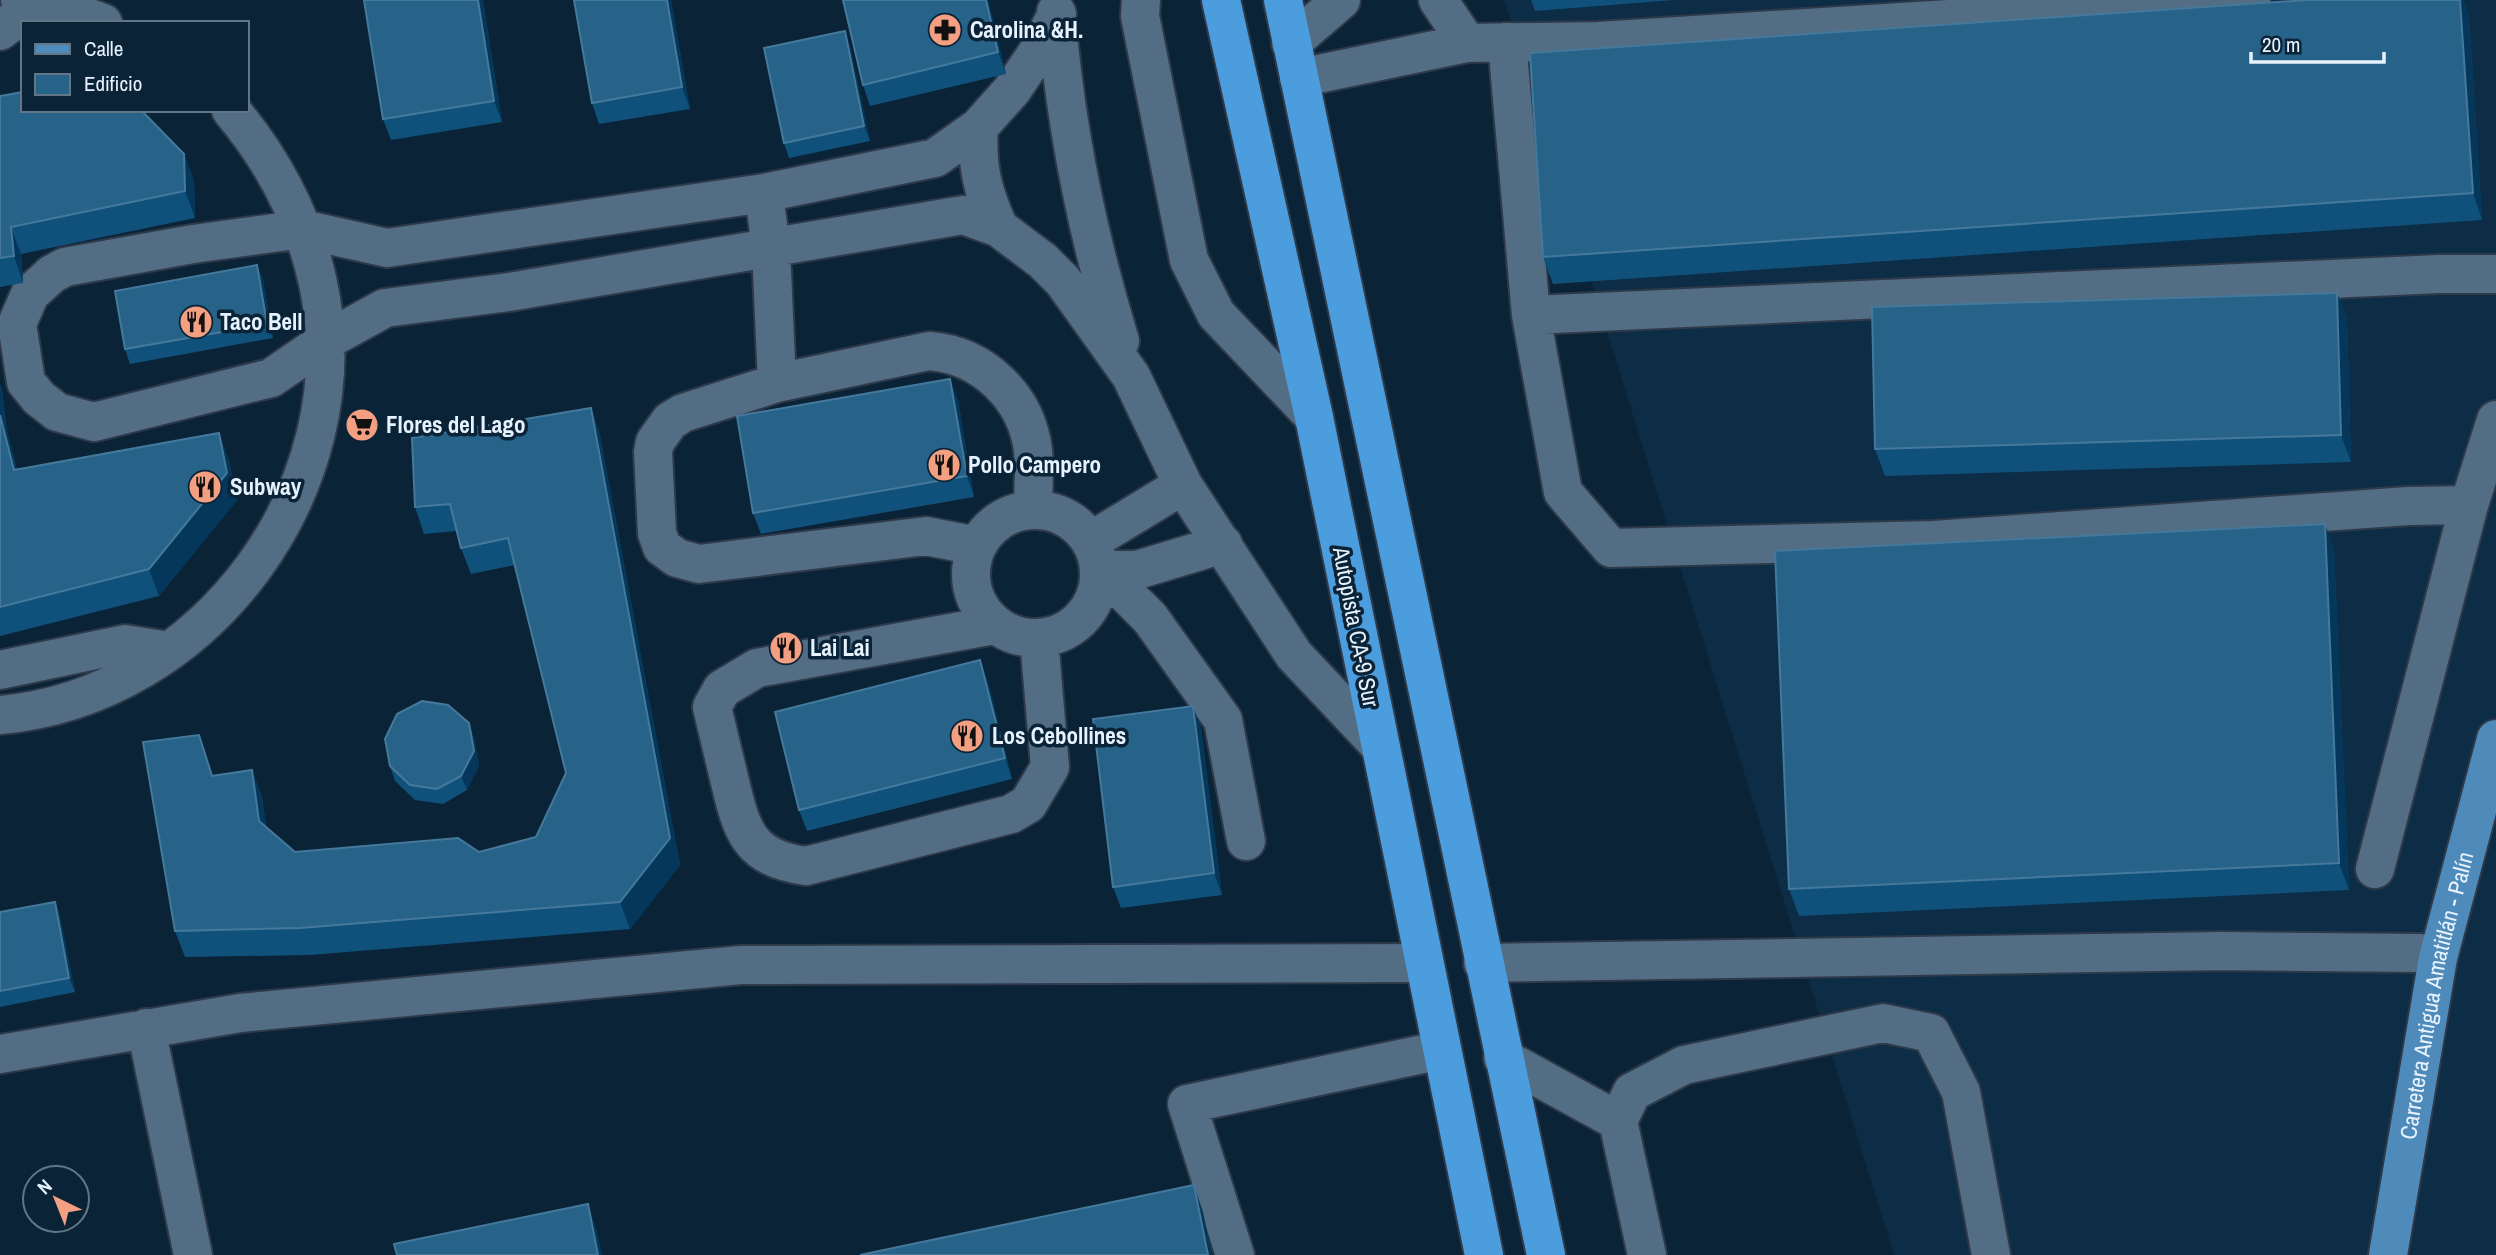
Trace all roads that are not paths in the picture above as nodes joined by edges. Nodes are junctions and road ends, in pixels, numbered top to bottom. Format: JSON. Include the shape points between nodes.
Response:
{"nodes":[{"id":1,"x":1141,"y":0,"type":"edge"},
{"id":2,"x":1221,"y":0,"type":"edge"},
{"id":3,"x":1283,"y":0,"type":"edge"},
{"id":4,"x":1341,"y":0,"type":"edge"},
{"id":5,"x":1438,"y":0,"type":"edge"},
{"id":6,"x":2251,"y":0,"type":"edge"},
{"id":7,"x":28,"y":1,"type":"edge"},
{"id":8,"x":1056,"y":7,"type":"edge"},
{"id":9,"x":98,"y":21,"type":"edge"},
{"id":10,"x":0,"y":31,"type":"edge"},
{"id":11,"x":1507,"y":42,"type":"junction"},
{"id":12,"x":1467,"y":43,"type":"junction"},
{"id":13,"x":1295,"y":60,"type":"junction"},
{"id":14,"x":232,"y":112,"type":"edge"},
{"id":15,"x":979,"y":127,"type":"junction"},
{"id":16,"x":764,"y":193,"type":"junction"},
{"id":17,"x":999,"y":228,"type":"junction"},
{"id":18,"x":303,"y":229,"type":"junction"},
{"id":19,"x":771,"y":249,"type":"junction"},
{"id":20,"x":2496,"y":274,"type":"edge"},
{"id":21,"x":1531,"y":315,"type":"junction"},
{"id":22,"x":325,"y":341,"type":"junction"},
{"id":23,"x":1130,"y":376,"type":"junction"},
{"id":24,"x":777,"y":383,"type":"junction"},
{"id":25,"x":1314,"y":417,"type":"junction"},
{"id":26,"x":2496,"y":420,"type":"edge"},
{"id":27,"x":1183,"y":485,"type":"junction"},
{"id":28,"x":2469,"y":505,"type":"junction"},
{"id":29,"x":1033,"y":509,"type":"junction"},
{"id":30,"x":1223,"y":544,"type":"junction"},
{"id":31,"x":977,"y":546,"type":"junction"},
{"id":32,"x":1097,"y":564,"type":"junction"},
{"id":33,"x":994,"y":625,"type":"junction"},
{"id":34,"x":1039,"y":639,"type":"junction"},
{"id":35,"x":169,"y":651,"type":"junction"},
{"id":36,"x":0,"y":670,"type":"edge"},
{"id":37,"x":0,"y":715,"type":"edge"},
{"id":38,"x":2496,"y":739,"type":"edge"},
{"id":39,"x":1380,"y":746,"type":"junction"},
{"id":40,"x":1246,"y":841,"type":"dead end"},
{"id":41,"x":2375,"y":869,"type":"dead end"},
{"id":42,"x":2438,"y":958,"type":"junction"},
{"id":43,"x":1424,"y":963,"type":"junction"},
{"id":44,"x":1483,"y":963,"type":"junction"},
{"id":45,"x":146,"y":1028,"type":"junction"},
{"id":46,"x":1442,"y":1050,"type":"junction"},
{"id":47,"x":0,"y":1054,"type":"edge"},
{"id":48,"x":1503,"y":1058,"type":"junction"},
{"id":49,"x":1618,"y":1121,"type":"junction"},
{"id":50,"x":193,"y":1255,"type":"edge"},
{"id":51,"x":1235,"y":1255,"type":"edge"},
{"id":52,"x":1484,"y":1255,"type":"edge"},
{"id":53,"x":1546,"y":1255,"type":"edge"},
{"id":54,"x":1647,"y":1255,"type":"edge"},
{"id":55,"x":1991,"y":1255,"type":"edge"},
{"id":56,"x":2388,"y":1255,"type":"edge"}],
"edges":[{"from":1,"to":25,"type":"street","via":[[1140,16],[1189,260],[1216,314]]},
{"from":2,"to":25,"type":"highway","name":"Autopista CA-9 Sur"},
{"from":3,"to":13,"type":"highway"},
{"from":4,"to":13,"type":"street"},
{"from":5,"to":12,"type":"street"},
{"from":6,"to":11,"type":"street","via":[[1598,41]]},
{"from":7,"to":9,"type":"street"},
{"from":7,"to":10,"type":"street"},
{"from":8,"to":15,"type":"street","via":[[1018,80]]},
{"from":8,"to":23,"type":"street","via":[[1066,107],[1082,198]]},
{"from":11,"to":12,"type":"street"},
{"from":11,"to":21,"type":"street"},
{"from":12,"to":13,"type":"street"},
{"from":13,"to":44,"type":"highway"},
{"from":14,"to":18,"type":"street","via":[[273,167]]},
{"from":15,"to":16,"type":"street","via":[[935,158]]},
{"from":15,"to":17,"type":"street","via":[[976,159],[982,191]]},
{"from":16,"to":18,"type":"street","via":[[387,248]]},
{"from":16,"to":19,"type":"street"},
{"from":17,"to":19,"type":"street","via":[[963,215]]},
{"from":17,"to":23,"type":"street","via":[[1063,281]]},
{"from":18,"to":22,"type":"street","via":[[319,284]]},
{"from":18,"to":22,"type":"street","via":[[180,246],[65,267],[52,274],[30,294],[17,324],[26,382],[57,412],[94,422],[271,378]]},
{"from":19,"to":22,"type":"street","via":[[385,308]]},
{"from":19,"to":24,"type":"street"},
{"from":20,"to":21,"type":"street"},
{"from":21,"to":28,"type":"street","via":[[1563,492],[1611,548],[1934,540]]},
{"from":22,"to":35,"type":"street","via":[[323,399],[311,455],[290,510],[261,559],[225,604]]},
{"from":23,"to":27,"type":"street"},
{"from":24,"to":29,"type":"street","via":[[929,351],[951,352],[971,360],[1005,387],[1021,410],[1033,449]]},
{"from":24,"to":31,"type":"street","via":[[683,413],[661,431],[653,452],[657,533],[662,547],[677,558],[699,564],[926,536]]},
{"from":25,"to":39,"type":"highway","name":"Autopista CA-9 Sur"},
{"from":26,"to":28,"type":"street"},
{"from":27,"to":30,"type":"street"},
{"from":27,"to":32,"type":"street"},
{"from":28,"to":41,"type":"street"},
{"from":29,"to":31,"type":"street","via":[[1010,515],[991,527]]},
{"from":29,"to":32,"type":"street","via":[[1067,517]]},
{"from":30,"to":32,"type":"street","via":[[1137,570]]},
{"from":30,"to":39,"type":"street","via":[[1294,655]]},
{"from":31,"to":33,"type":"street","via":[[971,567],[972,589],[980,609]]},
{"from":32,"to":34,"type":"street","via":[[1095,599],[1073,627]]},
{"from":32,"to":40,"type":"street","via":[[1150,618],[1223,720]]},
{"from":33,"to":34,"type":"street","via":[[1016,636]]},
{"from":33,"to":34,"type":"street","via":[[757,668],[722,689],[712,707],[741,827],[754,844],[773,858],[806,866],[1011,814],[1028,804],[1050,767]]},
{"from":35,"to":36,"type":"street","via":[[125,644]]},
{"from":35,"to":37,"type":"street","via":[[133,674],[80,698]]},
{"from":38,"to":42,"type":"main road","name":"Carretera Antigua Amatitlán - Palín"},
{"from":39,"to":43,"type":"highway","name":"Autopista CA-9 Sur"},
{"from":42,"to":44,"type":"street","via":[[2420,953],[2221,951]]},
{"from":42,"to":56,"type":"main road","name":"Carretera Antigua Amatitlán - Palín"},
{"from":43,"to":45,"type":"street","via":[[741,965],[240,1013]]},
{"from":43,"to":46,"type":"highway","name":"Autopista CA-9 Sur"},
{"from":44,"to":48,"type":"highway"},
{"from":45,"to":47,"type":"street"},
{"from":45,"to":50,"type":"street"},
{"from":46,"to":51,"type":"street","via":[[1187,1104]]},
{"from":46,"to":52,"type":"highway","name":"Autopista CA-9 Sur"},
{"from":48,"to":49,"type":"street"},
{"from":48,"to":53,"type":"highway"},
{"from":49,"to":54,"type":"street"},
{"from":49,"to":55,"type":"street","via":[[1632,1092],[1685,1065],[1883,1023],[1931,1033],[1961,1091]]}]}
